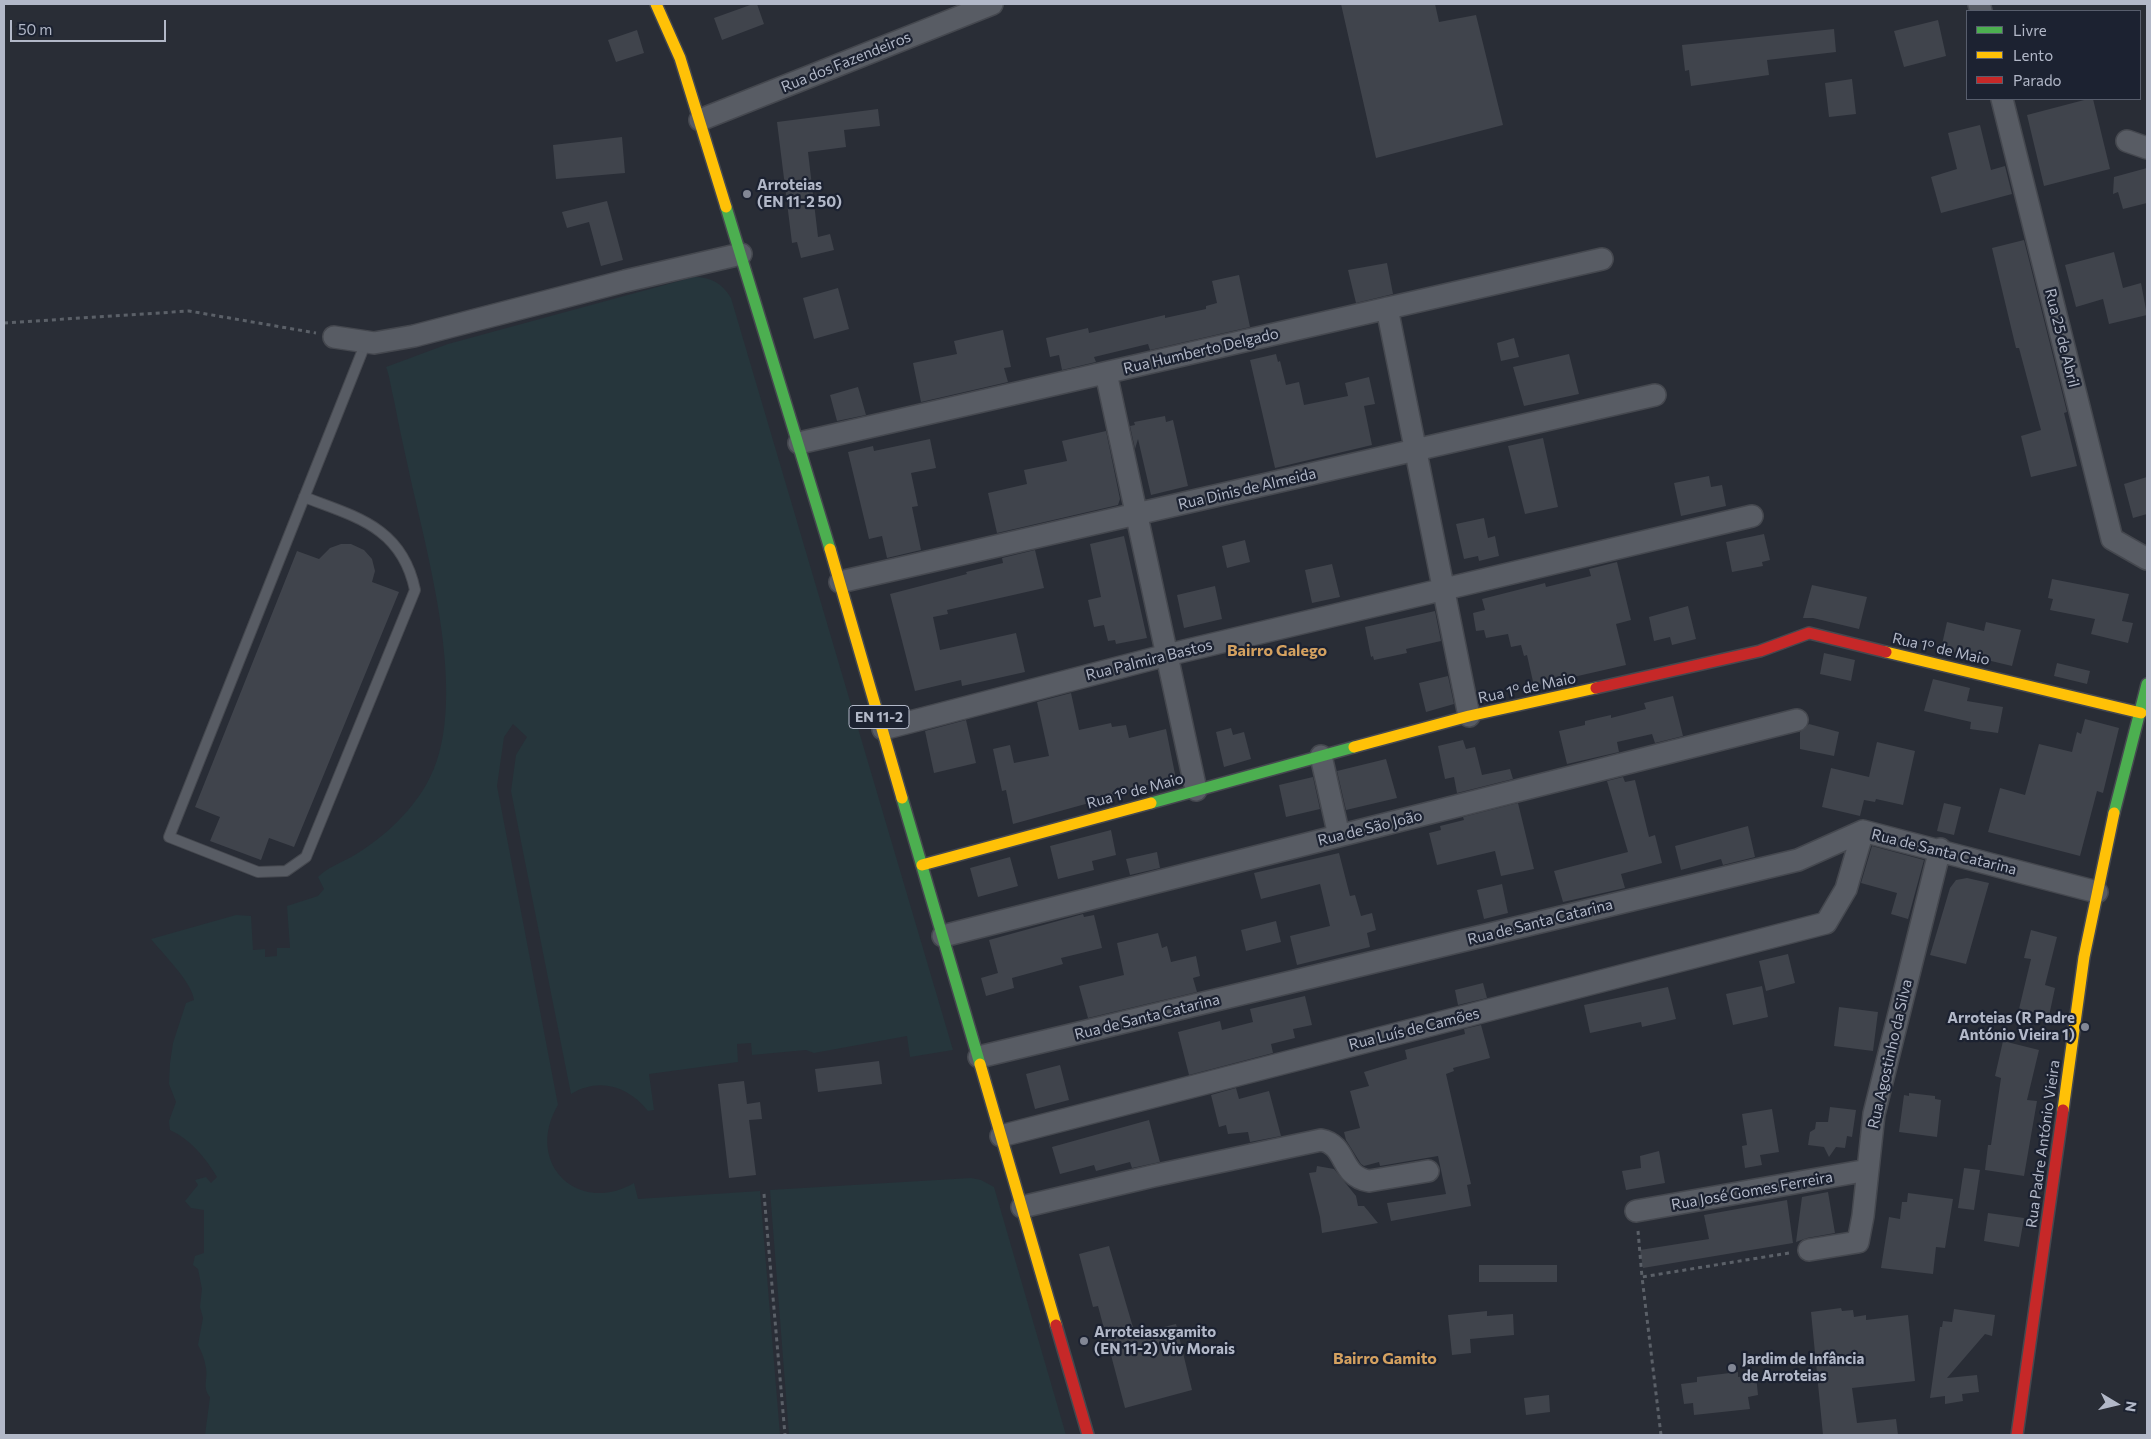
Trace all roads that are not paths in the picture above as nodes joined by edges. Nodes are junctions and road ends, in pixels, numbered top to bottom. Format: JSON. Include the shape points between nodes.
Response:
{"nodes":[{"id":1,"x":656,"y":4,"type":"edge"},
{"id":2,"x":992,"y":4,"type":"edge"},
{"id":3,"x":2002,"y":100,"type":"edge"},
{"id":4,"x":700,"y":120,"type":"junction"},
{"id":5,"x":2127,"y":141,"type":"dead end"},
{"id":6,"x":2147,"y":148,"type":"edge"},
{"id":7,"x":741,"y":254,"type":"junction"},
{"id":8,"x":1602,"y":259,"type":"dead end"},
{"id":9,"x":1387,"y":308,"type":"junction"},
{"id":10,"x":334,"y":337,"type":"road end"},
{"id":11,"x":366,"y":342,"type":"junction"},
{"id":12,"x":1106,"y":373,"type":"junction"},
{"id":13,"x":1654,"y":395,"type":"dead end"},
{"id":14,"x":799,"y":443,"type":"junction"},
{"id":15,"x":1416,"y":450,"type":"junction"},
{"id":16,"x":304,"y":497,"type":"junction"},
{"id":17,"x":1136,"y":514,"type":"junction"},
{"id":18,"x":1752,"y":516,"type":"dead end"},
{"id":19,"x":2147,"y":559,"type":"edge"},
{"id":20,"x":840,"y":582,"type":"junction"},
{"id":21,"x":1445,"y":588,"type":"junction"},
{"id":22,"x":1167,"y":655,"type":"junction"},
{"id":23,"x":2147,"y":684,"type":"edge"},
{"id":24,"x":2141,"y":713,"type":"junction"},
{"id":25,"x":1470,"y":716,"type":"junction"},
{"id":26,"x":1797,"y":720,"type":"dead end"},
{"id":27,"x":883,"y":729,"type":"junction"},
{"id":28,"x":1321,"y":756,"type":"junction"},
{"id":29,"x":1196,"y":790,"type":"junction"},
{"id":30,"x":1863,"y":831,"type":"junction"},
{"id":31,"x":1339,"y":836,"type":"junction"},
{"id":32,"x":1940,"y":849,"type":"junction"},
{"id":33,"x":922,"y":865,"type":"junction"},
{"id":34,"x":2097,"y":892,"type":"junction"},
{"id":35,"x":943,"y":936,"type":"junction"},
{"id":36,"x":978,"y":1057,"type":"junction"},
{"id":37,"x":1001,"y":1136,"type":"junction"},
{"id":38,"x":1868,"y":1170,"type":"junction"},
{"id":39,"x":1428,"y":1171,"type":"dead end"},
{"id":40,"x":1022,"y":1207,"type":"junction"},
{"id":41,"x":1636,"y":1211,"type":"road end"},
{"id":42,"x":1809,"y":1250,"type":"road end"},
{"id":43,"x":1088,"y":1435,"type":"edge"},
{"id":44,"x":2018,"y":1435,"type":"edge"}],
"edges":[{"from":1,"to":4,"type":"street","number":"EN 11-2","via":[[680,58]]},
{"from":2,"to":4,"type":"street","name":"Rua dos Fazendeiros"},
{"from":3,"to":19,"type":"street","name":"Rua 25 de Abril","via":[[2112,539]]},
{"from":4,"to":7,"type":"street","number":"EN 11-2"},
{"from":5,"to":6,"type":"street"},
{"from":7,"to":11,"type":"street","via":[[414,336]]},
{"from":7,"to":14,"type":"street","number":"EN 11-2"},
{"from":8,"to":9,"type":"street","name":"Rua Humberto Delgado"},
{"from":9,"to":12,"type":"street","name":"Rua Humberto Delgado"},
{"from":9,"to":15,"type":"street"},
{"from":10,"to":11,"type":"street"},
{"from":11,"to":16,"type":"lane"},
{"from":12,"to":14,"type":"street","name":"Rua Humberto Delgado"},
{"from":12,"to":17,"type":"street"},
{"from":13,"to":15,"type":"street","name":"Rua Dinis de Almeida"},
{"from":14,"to":20,"type":"street","number":"EN 11-2"},
{"from":15,"to":17,"type":"street","name":"Rua Dinis de Almeida"},
{"from":15,"to":21,"type":"street"},
{"from":16,"to":16,"type":"lane","via":[[169,837],[258,872],[286,871],[306,857],[415,590],[412,574],[387,535],[365,521]]},
{"from":17,"to":20,"type":"street","name":"Rua Dinis de Almeida"},
{"from":17,"to":22,"type":"street"},
{"from":18,"to":21,"type":"street","name":"Rua Palmira Bastos"},
{"from":20,"to":27,"type":"street","number":"EN 11-2"},
{"from":21,"to":22,"type":"street","name":"Rua Palmira Bastos"},
{"from":21,"to":25,"type":"street"},
{"from":22,"to":27,"type":"street","name":"Rua Palmira Bastos"},
{"from":22,"to":29,"type":"street"},
{"from":23,"to":24,"type":"street","name":"Rua Padre António Vieira"},
{"from":24,"to":25,"type":"street","name":"Rua 1º de Maio","via":[[1808,633],[1760,651]]},
{"from":24,"to":34,"type":"street","name":"Rua Padre António Vieira"},
{"from":25,"to":28,"type":"street","name":"Rua 1º de Maio"},
{"from":26,"to":31,"type":"street","name":"Rua de São João"},
{"from":27,"to":33,"type":"street","number":"EN 11-2"},
{"from":28,"to":29,"type":"street","name":"Rua 1º de Maio"},
{"from":28,"to":31,"type":"street"},
{"from":29,"to":33,"type":"street","name":"Rua 1º de Maio"},
{"from":30,"to":32,"type":"street","name":"Rua de Santa Catarina"},
{"from":30,"to":36,"type":"street","name":"Rua de Santa Catarina","via":[[1798,860]]},
{"from":30,"to":37,"type":"street","name":"Rua Luís de Camões","via":[[1846,889],[1826,923]]},
{"from":31,"to":35,"type":"street","name":"Rua de São João"},
{"from":32,"to":34,"type":"street","name":"Rua de Santa Catarina"},
{"from":32,"to":38,"type":"street","name":"Rua Agostinho da Silva","via":[[1874,1114]]},
{"from":33,"to":35,"type":"street","number":"EN 11-2"},
{"from":34,"to":44,"type":"street","name":"Rua Padre António Vieira","via":[[2084,957]]},
{"from":35,"to":36,"type":"street","number":"EN 11-2"},
{"from":36,"to":37,"type":"street","number":"EN 11-2"},
{"from":37,"to":40,"type":"street","number":"EN 11-2"},
{"from":38,"to":41,"type":"street","name":"Rua José Gomes Ferreira"},
{"from":38,"to":42,"type":"street","name":"Rua Agostinho da Silva","via":[[1858,1242]]},
{"from":39,"to":40,"type":"street","via":[[1369,1181],[1361,1179],[1353,1176],[1335,1146],[1321,1140]]},
{"from":40,"to":43,"type":"street","number":"EN 11-2"}]}
